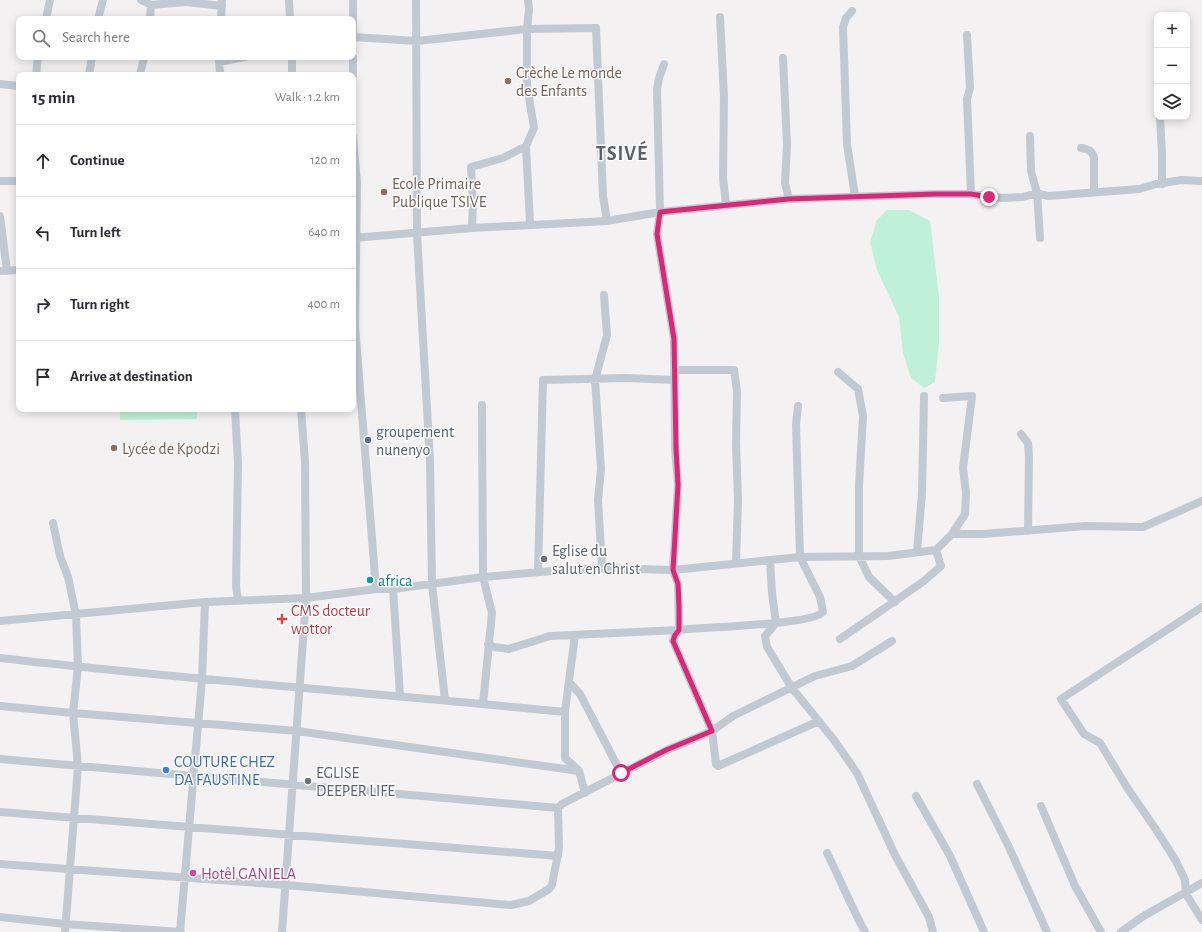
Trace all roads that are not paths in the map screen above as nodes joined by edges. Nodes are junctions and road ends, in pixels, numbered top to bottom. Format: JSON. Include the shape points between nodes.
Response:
{"nodes":[{"id":1,"x":50,"y":0,"type":"edge"},
{"id":2,"x":103,"y":0,"type":"edge"},
{"id":3,"x":141,"y":0,"type":"edge"},
{"id":4,"x":289,"y":0,"type":"edge"},
{"id":5,"x":353,"y":0,"type":"edge"},
{"id":6,"x":416,"y":0,"type":"edge"},
{"id":7,"x":528,"y":0,"type":"edge"},
{"id":8,"x":222,"y":3,"type":"edge"},
{"id":9,"x":151,"y":5,"type":"junction"},
{"id":10,"x":852,"y":11,"type":"dead end"},
{"id":11,"x":47,"y":16,"type":"edge"},
{"id":12,"x":99,"y":16,"type":"edge"},
{"id":13,"x":150,"y":16,"type":"edge"},
{"id":14,"x":221,"y":16,"type":"edge"},
{"id":15,"x":290,"y":16,"type":"edge"},
{"id":16,"x":353,"y":16,"type":"edge"},
{"id":17,"x":720,"y":17,"type":"dead end"},
{"id":18,"x":527,"y":29,"type":"junction"},
{"id":19,"x":967,"y":35,"type":"dead end"},
{"id":20,"x":356,"y":38,"type":"edge"},
{"id":21,"x":416,"y":41,"type":"junction"},
{"id":22,"x":783,"y":58,"type":"dead end"},
{"id":23,"x":38,"y":60,"type":"edge"},
{"id":24,"x":92,"y":60,"type":"edge"},
{"id":25,"x":143,"y":60,"type":"edge"},
{"id":26,"x":219,"y":60,"type":"edge"},
{"id":27,"x":292,"y":60,"type":"edge"},
{"id":28,"x":352,"y":60,"type":"edge"},
{"id":29,"x":664,"y":64,"type":"dead end"},
{"id":30,"x":36,"y":72,"type":"edge"},
{"id":31,"x":90,"y":72,"type":"edge"},
{"id":32,"x":141,"y":72,"type":"edge"},
{"id":33,"x":220,"y":72,"type":"edge"},
{"id":34,"x":292,"y":72,"type":"edge"},
{"id":35,"x":353,"y":72,"type":"edge"},
{"id":36,"x":0,"y":84,"type":"edge"},
{"id":37,"x":16,"y":86,"type":"edge"},
{"id":38,"x":1160,"y":120,"type":"edge"},
{"id":39,"x":1030,"y":136,"type":"dead end"},
{"id":40,"x":526,"y":146,"type":"junction"},
{"id":41,"x":1081,"y":148,"type":"dead end"},
{"id":42,"x":356,"y":172,"type":"edge"},
{"id":43,"x":0,"y":181,"type":"edge"},
{"id":44,"x":16,"y":181,"type":"edge"},
{"id":45,"x":1202,"y":181,"type":"edge"},
{"id":46,"x":1162,"y":184,"type":"junction"},
{"id":47,"x":1094,"y":191,"type":"junction"},
{"id":48,"x":1037,"y":193,"type":"junction"},
{"id":49,"x":971,"y":194,"type":"junction"},
{"id":50,"x":855,"y":196,"type":"junction"},
{"id":51,"x":788,"y":199,"type":"junction"},
{"id":52,"x":356,"y":201,"type":"edge"},
{"id":53,"x":726,"y":204,"type":"junction"},
{"id":54,"x":660,"y":212,"type":"junction"},
{"id":55,"x":0,"y":216,"type":"edge"},
{"id":56,"x":607,"y":221,"type":"junction"},
{"id":57,"x":530,"y":224,"type":"junction"},
{"id":58,"x":472,"y":228,"type":"junction"},
{"id":59,"x":417,"y":234,"type":"junction"},
{"id":60,"x":356,"y":238,"type":"edge"},
{"id":61,"x":1040,"y":238,"type":"dead end"},
{"id":62,"x":16,"y":270,"type":"edge"},
{"id":63,"x":4,"y":271,"type":"edge"},
{"id":64,"x":604,"y":295,"type":"dead end"},
{"id":65,"x":356,"y":339,"type":"edge"},
{"id":66,"x":675,"y":370,"type":"junction"},
{"id":67,"x":838,"y":372,"type":"dead end"},
{"id":68,"x":595,"y":380,"type":"junction"},
{"id":69,"x":675,"y":380,"type":"junction"},
{"id":70,"x":924,"y":396,"type":"dead end"},
{"id":71,"x":943,"y":398,"type":"dead end"},
{"id":72,"x":482,"y":405,"type":"dead end"},
{"id":73,"x":798,"y":406,"type":"dead end"},
{"id":74,"x":235,"y":412,"type":"edge"},
{"id":75,"x":301,"y":412,"type":"edge"},
{"id":76,"x":1020,"y":434,"type":"dead end"},
{"id":77,"x":1202,"y":501,"type":"edge"},
{"id":78,"x":53,"y":523,"type":"dead end"},
{"id":79,"x":1028,"y":531,"type":"junction"},
{"id":80,"x":952,"y":534,"type":"junction"},
{"id":81,"x":936,"y":550,"type":"junction"},
{"id":82,"x":917,"y":552,"type":"junction"},
{"id":83,"x":859,"y":556,"type":"junction"},
{"id":84,"x":800,"y":557,"type":"junction"},
{"id":85,"x":770,"y":561,"type":"junction"},
{"id":86,"x":736,"y":563,"type":"junction"},
{"id":87,"x":602,"y":568,"type":"junction"},
{"id":88,"x":673,"y":570,"type":"junction"},
{"id":89,"x":538,"y":572,"type":"junction"},
{"id":90,"x":483,"y":577,"type":"junction"},
{"id":91,"x":432,"y":584,"type":"junction"},
{"id":92,"x":376,"y":589,"type":"junction"},
{"id":93,"x":393,"y":589,"type":"junction"},
{"id":94,"x":306,"y":598,"type":"junction"},
{"id":95,"x":238,"y":600,"type":"junction"},
{"id":96,"x":205,"y":602,"type":"junction"},
{"id":97,"x":895,"y":602,"type":"junction"},
{"id":98,"x":1202,"y":607,"type":"edge"},
{"id":99,"x":76,"y":615,"type":"junction"},
{"id":100,"x":0,"y":621,"type":"edge"},
{"id":101,"x":776,"y":623,"type":"junction"},
{"id":102,"x":679,"y":630,"type":"junction"},
{"id":103,"x":574,"y":634,"type":"junction"},
{"id":104,"x":840,"y":639,"type":"dead end"},
{"id":105,"x":892,"y":641,"type":"dead end"},
{"id":106,"x":488,"y":644,"type":"junction"},
{"id":107,"x":0,"y":658,"type":"edge"},
{"id":108,"x":78,"y":667,"type":"junction"},
{"id":109,"x":202,"y":679,"type":"junction"},
{"id":110,"x":569,"y":682,"type":"junction"},
{"id":111,"x":792,"y":688,"type":"junction"},
{"id":112,"x":301,"y":689,"type":"junction"},
{"id":113,"x":400,"y":695,"type":"junction"},
{"id":114,"x":445,"y":700,"type":"junction"},
{"id":115,"x":483,"y":704,"type":"junction"},
{"id":116,"x":0,"y":706,"type":"edge"},
{"id":117,"x":565,"y":712,"type":"junction"},
{"id":118,"x":73,"y":713,"type":"junction"},
{"id":119,"x":819,"y":721,"type":"junction"},
{"id":120,"x":197,"y":723,"type":"junction"},
{"id":121,"x":297,"y":731,"type":"junction"},
{"id":122,"x":712,"y":731,"type":"junction"},
{"id":123,"x":0,"y":759,"type":"edge"},
{"id":124,"x":78,"y":766,"type":"junction"},
{"id":125,"x":578,"y":772,"type":"junction"},
{"id":126,"x":621,"y":773,"type":"junction"},
{"id":127,"x":193,"y":776,"type":"junction"},
{"id":128,"x":977,"y":784,"type":"dead end"},
{"id":129,"x":293,"y":785,"type":"junction"},
{"id":130,"x":585,"y":793,"type":"junction"},
{"id":131,"x":916,"y":796,"type":"dead end"},
{"id":132,"x":1041,"y":806,"type":"dead end"},
{"id":133,"x":558,"y":808,"type":"junction"},
{"id":134,"x":0,"y":812,"type":"edge"},
{"id":135,"x":73,"y":819,"type":"junction"},
{"id":136,"x":190,"y":826,"type":"junction"},
{"id":137,"x":290,"y":834,"type":"junction"},
{"id":138,"x":827,"y":853,"type":"dead end"},
{"id":139,"x":558,"y":856,"type":"junction"},
{"id":140,"x":0,"y":864,"type":"edge"},
{"id":141,"x":69,"y":869,"type":"junction"},
{"id":142,"x":184,"y":878,"type":"junction"},
{"id":143,"x":1202,"y":883,"type":"edge"},
{"id":144,"x":286,"y":885,"type":"junction"},
{"id":145,"x":1186,"y":894,"type":"junction"},
{"id":146,"x":0,"y":917,"type":"edge"},
{"id":147,"x":1202,"y":920,"type":"edge"},
{"id":148,"x":65,"y":928,"type":"edge"},
{"id":149,"x":181,"y":932,"type":"edge"},
{"id":150,"x":282,"y":932,"type":"edge"},
{"id":151,"x":865,"y":932,"type":"edge"},
{"id":152,"x":933,"y":932,"type":"edge"},
{"id":153,"x":984,"y":932,"type":"edge"},
{"id":154,"x":1047,"y":932,"type":"edge"},
{"id":155,"x":1101,"y":932,"type":"edge"},
{"id":156,"x":1121,"y":932,"type":"edge"}],
"edges":[{"from":1,"to":11,"type":"street"},
{"from":2,"to":12,"type":"street"},
{"from":3,"to":9,"type":"street"},
{"from":4,"to":15,"type":"street"},
{"from":5,"to":16,"type":"street"},
{"from":6,"to":21,"type":"street"},
{"from":7,"to":18,"type":"street"},
{"from":8,"to":9,"type":"street","via":[[186,2]]},
{"from":8,"to":14,"type":"street"},
{"from":9,"to":13,"type":"street"},
{"from":10,"to":50,"type":"street","via":[[843,27],[847,144]]},
{"from":17,"to":53,"type":"street","via":[[724,97],[723,178]]},
{"from":18,"to":21,"type":"street"},
{"from":18,"to":40,"type":"street","via":[[527,85],[534,128]]},
{"from":18,"to":56,"type":"street","via":[[596,28],[603,196]]},
{"from":19,"to":49,"type":"street"},
{"from":20,"to":21,"type":"street"},
{"from":21,"to":59,"type":"street"},
{"from":22,"to":51,"type":"street"},
{"from":23,"to":30,"type":"street"},
{"from":24,"to":31,"type":"street"},
{"from":25,"to":32,"type":"street"},
{"from":26,"to":33,"type":"street"},
{"from":27,"to":34,"type":"street"},
{"from":28,"to":35,"type":"street"},
{"from":29,"to":54,"type":"street","via":[[657,89]]},
{"from":36,"to":37,"type":"street"},
{"from":38,"to":46,"type":"street"},
{"from":39,"to":48,"type":"street","via":[[1031,171]]},
{"from":40,"to":57,"type":"street"},
{"from":40,"to":58,"type":"street","via":[[503,158],[471,166]]},
{"from":41,"to":47,"type":"street","via":[[1092,152],[1094,157]]},
{"from":42,"to":52,"type":"street"},
{"from":43,"to":44,"type":"street"},
{"from":45,"to":46,"type":"street","via":[[1182,180]]},
{"from":46,"to":47,"type":"street","via":[[1139,189]]},
{"from":47,"to":48,"type":"street","via":[[1048,196]]},
{"from":48,"to":49,"type":"street","via":[[1002,198]]},
{"from":48,"to":61,"type":"street"},
{"from":49,"to":50,"type":"street"},
{"from":50,"to":51,"type":"street"},
{"from":51,"to":53,"type":"street"},
{"from":53,"to":54,"type":"street"},
{"from":54,"to":56,"type":"street"},
{"from":54,"to":66,"type":"street","via":[[657,234],[674,339]]},
{"from":55,"to":63,"type":"street"},
{"from":56,"to":57,"type":"street"},
{"from":57,"to":58,"type":"street"},
{"from":58,"to":59,"type":"street"},
{"from":59,"to":60,"type":"street"},
{"from":59,"to":91,"type":"street","via":[[430,460]]},
{"from":62,"to":63,"type":"street"},
{"from":64,"to":68,"type":"street","via":[[607,336]]},
{"from":65,"to":92,"type":"street"},
{"from":66,"to":69,"type":"street"},
{"from":66,"to":86,"type":"street","via":[[734,370],[737,391]]},
{"from":67,"to":83,"type":"street","via":[[858,389],[863,416]]},
{"from":68,"to":69,"type":"street"},
{"from":68,"to":87,"type":"street","via":[[601,468],[598,500]]},
{"from":68,"to":89,"type":"street","via":[[543,380]]},
{"from":69,"to":88,"type":"street","via":[[678,485]]},
{"from":70,"to":82,"type":"street","via":[[922,493]]},
{"from":71,"to":80,"type":"street","via":[[972,396],[963,468],[965,514]]},
{"from":72,"to":90,"type":"street"},
{"from":73,"to":84,"type":"street","via":[[796,425]]},
{"from":74,"to":95,"type":"street","via":[[238,464]]},
{"from":75,"to":94,"type":"street","via":[[305,462]]},
{"from":76,"to":79,"type":"street","via":[[1028,443]]},
{"from":77,"to":79,"type":"street","via":[[1143,527],[1085,526]]},
{"from":78,"to":99,"type":"street"},
{"from":79,"to":80,"type":"street"},
{"from":80,"to":81,"type":"street"},
{"from":81,"to":82,"type":"street"},
{"from":81,"to":97,"type":"street","via":[[941,566]]},
{"from":82,"to":83,"type":"street"},
{"from":83,"to":84,"type":"street"},
{"from":83,"to":97,"type":"street","via":[[869,577]]},
{"from":84,"to":85,"type":"street"},
{"from":84,"to":101,"type":"street","via":[[820,597],[823,612],[821,615]]},
{"from":85,"to":86,"type":"street"},
{"from":85,"to":101,"type":"street"},
{"from":86,"to":88,"type":"street"},
{"from":87,"to":88,"type":"street"},
{"from":87,"to":89,"type":"street"},
{"from":88,"to":102,"type":"street","via":[[678,584]]},
{"from":89,"to":90,"type":"street"},
{"from":90,"to":91,"type":"street"},
{"from":90,"to":106,"type":"street","via":[[492,613]]},
{"from":91,"to":93,"type":"street"},
{"from":91,"to":114,"type":"street"},
{"from":92,"to":93,"type":"street"},
{"from":92,"to":94,"type":"street"},
{"from":93,"to":113,"type":"street"},
{"from":94,"to":95,"type":"street"},
{"from":94,"to":112,"type":"street"},
{"from":95,"to":96,"type":"street"},
{"from":96,"to":99,"type":"street"},
{"from":96,"to":109,"type":"street"},
{"from":97,"to":104,"type":"street"},
{"from":98,"to":145,"type":"street","via":[[1061,699],[1084,734],[1100,743],[1157,831],[1185,880]]},
{"from":99,"to":100,"type":"street"},
{"from":99,"to":108,"type":"street"},
{"from":101,"to":102,"type":"street"},
{"from":101,"to":111,"type":"street","via":[[764,641]]},
{"from":102,"to":103,"type":"street"},
{"from":102,"to":122,"type":"street","via":[[673,641]]},
{"from":103,"to":106,"type":"street","via":[[550,636],[509,648]]},
{"from":103,"to":110,"type":"street"},
{"from":105,"to":111,"type":"street","via":[[852,666],[815,676]]},
{"from":106,"to":115,"type":"street"},
{"from":107,"to":108,"type":"street"},
{"from":108,"to":109,"type":"street"},
{"from":108,"to":118,"type":"street"},
{"from":109,"to":112,"type":"street"},
{"from":109,"to":120,"type":"street"},
{"from":110,"to":117,"type":"street"},
{"from":110,"to":126,"type":"street","via":[[580,694]]},
{"from":111,"to":119,"type":"street"},
{"from":111,"to":122,"type":"street","via":[[733,716]]},
{"from":112,"to":113,"type":"street"},
{"from":112,"to":121,"type":"street"},
{"from":113,"to":114,"type":"street"},
{"from":114,"to":115,"type":"street"},
{"from":115,"to":117,"type":"street"},
{"from":116,"to":118,"type":"street"},
{"from":117,"to":125,"type":"street","via":[[565,758]]},
{"from":118,"to":120,"type":"street"},
{"from":118,"to":124,"type":"street"},
{"from":119,"to":122,"type":"street","via":[[768,742],[721,766],[716,764]]},
{"from":119,"to":152,"type":"street","via":[[857,773],[895,855],[929,916]]},
{"from":120,"to":121,"type":"street"},
{"from":120,"to":127,"type":"street"},
{"from":121,"to":125,"type":"street"},
{"from":121,"to":129,"type":"street"},
{"from":122,"to":126,"type":"street","via":[[666,750]]},
{"from":123,"to":124,"type":"street"},
{"from":124,"to":127,"type":"street"},
{"from":124,"to":135,"type":"street"},
{"from":125,"to":130,"type":"street"},
{"from":126,"to":130,"type":"street"},
{"from":127,"to":129,"type":"street"},
{"from":127,"to":136,"type":"street"},
{"from":128,"to":154,"type":"street"},
{"from":129,"to":133,"type":"street"},
{"from":129,"to":137,"type":"street"},
{"from":130,"to":133,"type":"street"},
{"from":131,"to":153,"type":"street","via":[[950,856]]},
{"from":132,"to":155,"type":"street","via":[[1075,886]]},
{"from":133,"to":139,"type":"street"},
{"from":134,"to":135,"type":"street"},
{"from":135,"to":136,"type":"street"},
{"from":135,"to":141,"type":"street"},
{"from":136,"to":137,"type":"street"},
{"from":136,"to":142,"type":"street"},
{"from":137,"to":139,"type":"street"},
{"from":137,"to":144,"type":"street"},
{"from":138,"to":151,"type":"street"},
{"from":139,"to":144,"type":"street","via":[[552,885],[523,904],[452,901]]},
{"from":140,"to":141,"type":"street"},
{"from":141,"to":142,"type":"street"},
{"from":141,"to":148,"type":"street"},
{"from":142,"to":144,"type":"street"},
{"from":142,"to":149,"type":"street"},
{"from":143,"to":145,"type":"street"},
{"from":144,"to":150,"type":"street"},
{"from":145,"to":147,"type":"street"},
{"from":145,"to":156,"type":"street","via":[[1142,917]]},
{"from":146,"to":148,"type":"street"},
{"from":148,"to":149,"type":"street"}]}
